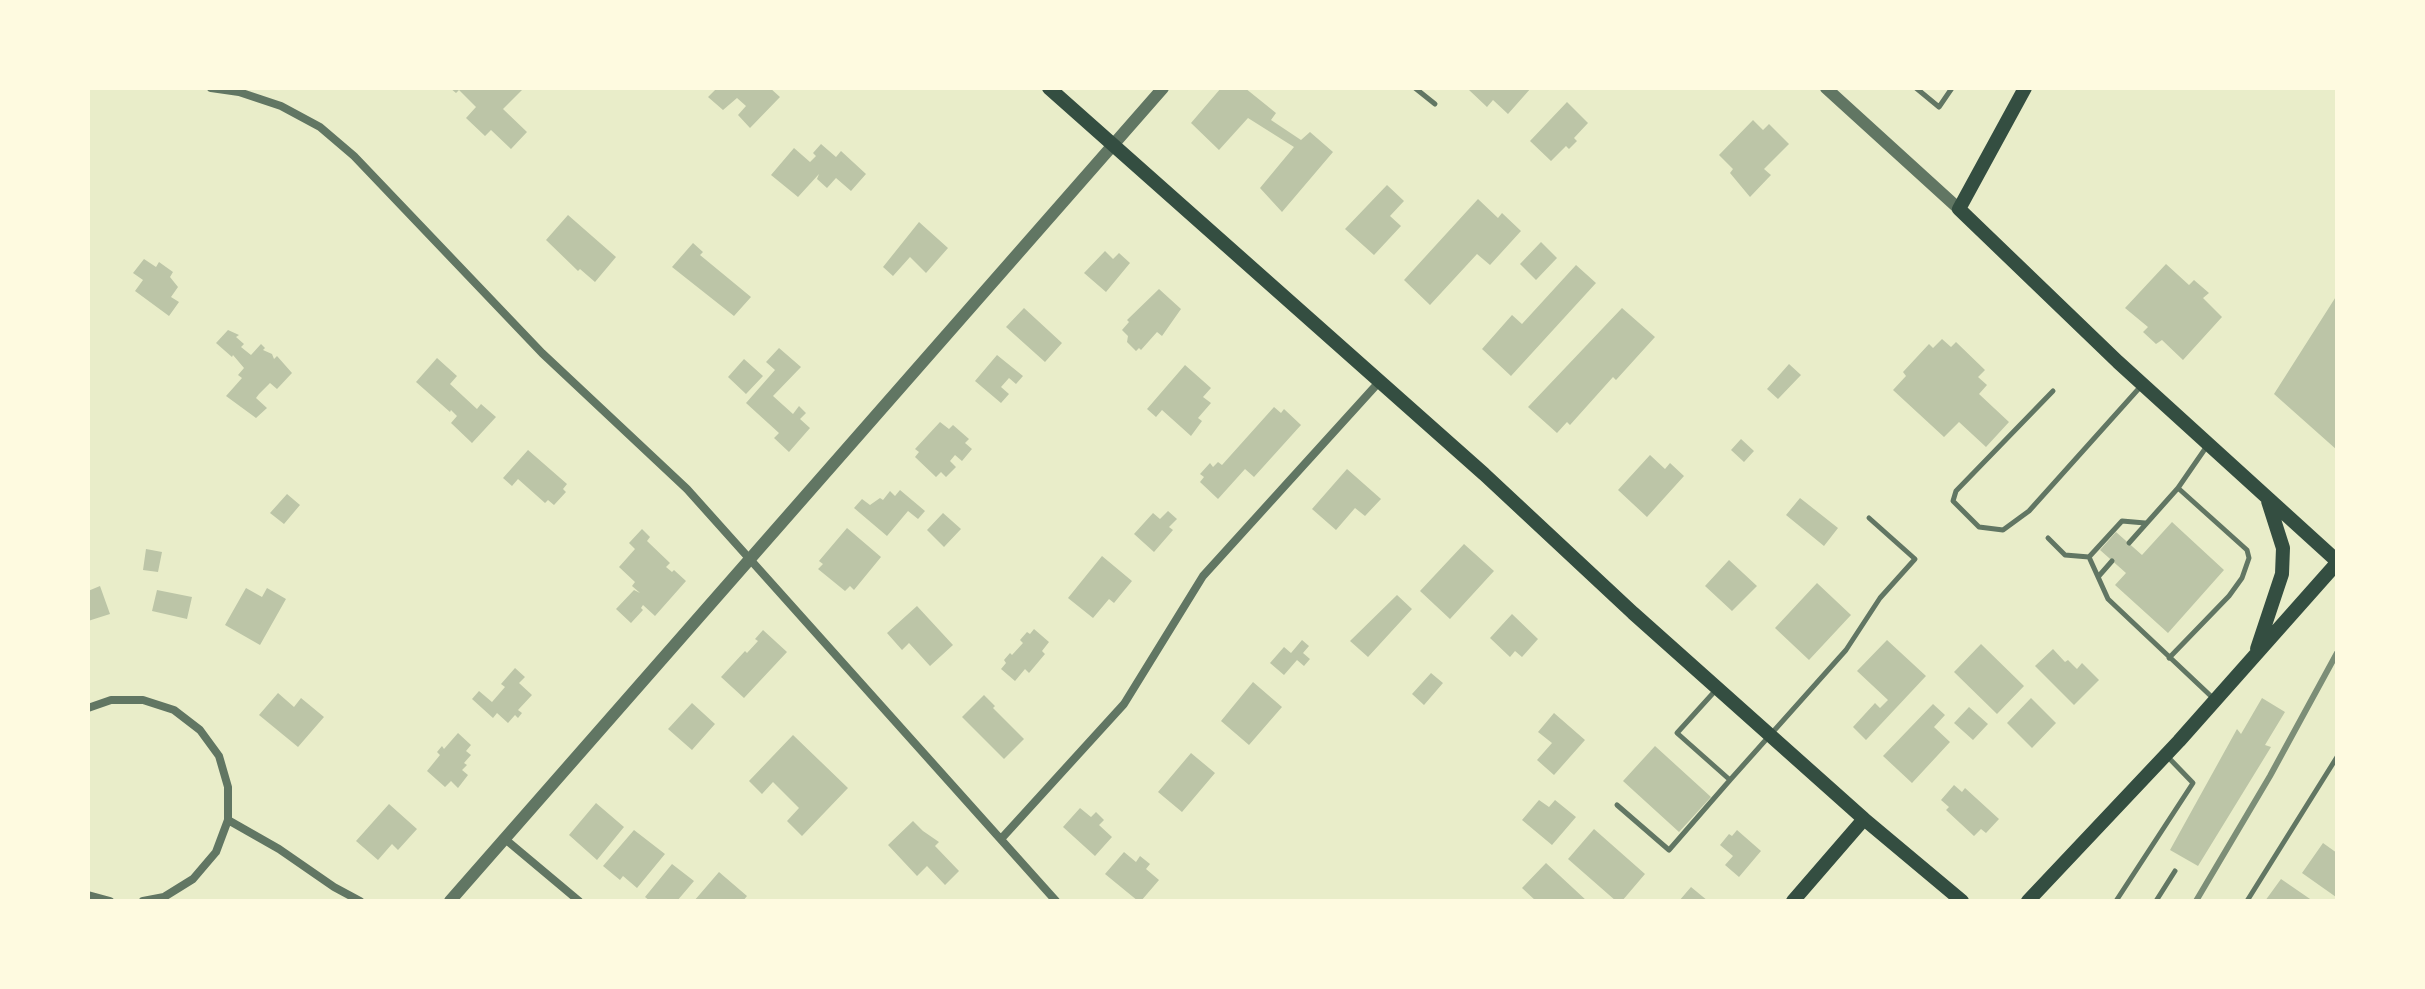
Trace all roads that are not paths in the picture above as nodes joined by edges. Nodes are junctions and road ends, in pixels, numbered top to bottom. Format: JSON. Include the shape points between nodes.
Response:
{"nodes":[{"id":1,"x":211,"y":88,"type":"edge"},
{"id":2,"x":1049,"y":88,"type":"edge"},
{"id":3,"x":1163,"y":88,"type":"edge"},
{"id":4,"x":1415,"y":88,"type":"edge"},
{"id":5,"x":1916,"y":88,"type":"edge"},
{"id":6,"x":1952,"y":88,"type":"edge"},
{"id":7,"x":2025,"y":88,"type":"edge"},
{"id":8,"x":1831,"y":90,"type":"edge"},
{"id":9,"x":1435,"y":104,"type":"dead end"},
{"id":10,"x":1114,"y":145,"type":"junction"},
{"id":11,"x":1959,"y":209,"type":"junction"},
{"id":12,"x":1380,"y":381,"type":"junction"},
{"id":13,"x":2143,"y":385,"type":"junction"},
{"id":14,"x":2053,"y":391,"type":"dead end"},
{"id":15,"x":2208,"y":445,"type":"junction"},
{"id":16,"x":2178,"y":488,"type":"junction"},
{"id":17,"x":2268,"y":500,"type":"junction"},
{"id":18,"x":1869,"y":518,"type":"dead end"},
{"id":19,"x":2146,"y":523,"type":"junction"},
{"id":20,"x":2048,"y":538,"type":"dead end"},
{"id":21,"x":2129,"y":543,"type":"dead end"},
{"id":22,"x":2089,"y":557,"type":"junction"},
{"id":23,"x":751,"y":558,"type":"junction"},
{"id":24,"x":2112,"y":561,"type":"dead end"},
{"id":25,"x":2337,"y":562,"type":"edge"},
{"id":26,"x":2098,"y":577,"type":"junction"},
{"id":27,"x":2169,"y":658,"type":"junction"},
{"id":28,"x":2253,"y":659,"type":"junction"},
{"id":29,"x":1719,"y":688,"type":"junction"},
{"id":30,"x":2214,"y":699,"type":"junction"},
{"id":31,"x":88,"y":708,"type":"edge"},
{"id":32,"x":1771,"y":735,"type":"junction"},
{"id":33,"x":2166,"y":755,"type":"junction"},
{"id":34,"x":2337,"y":757,"type":"edge"},
{"id":35,"x":1730,"y":780,"type":"junction"},
{"id":36,"x":1617,"y":805,"type":"dead end"},
{"id":37,"x":1864,"y":819,"type":"junction"},
{"id":38,"x":228,"y":820,"type":"junction"},
{"id":39,"x":505,"y":839,"type":"junction"},
{"id":40,"x":1001,"y":839,"type":"junction"},
{"id":41,"x":2175,"y":871,"type":"dead end"},
{"id":42,"x":88,"y":895,"type":"edge"},
{"id":43,"x":110,"y":901,"type":"edge"},
{"id":44,"x":143,"y":901,"type":"edge"},
{"id":45,"x":360,"y":901,"type":"edge"},
{"id":46,"x":450,"y":901,"type":"edge"},
{"id":47,"x":579,"y":901,"type":"edge"},
{"id":48,"x":1056,"y":901,"type":"edge"},
{"id":49,"x":1793,"y":901,"type":"edge"},
{"id":50,"x":1962,"y":901,"type":"edge"},
{"id":51,"x":2028,"y":901,"type":"edge"},
{"id":52,"x":2116,"y":901,"type":"edge"},
{"id":53,"x":2156,"y":901,"type":"edge"},
{"id":54,"x":2247,"y":901,"type":"edge"}],
"edges":[{"from":1,"to":23,"type":"street","via":[[281,106],[320,127],[354,156],[542,353],[687,489]]},
{"from":2,"to":10,"type":"main road"},
{"from":3,"to":10,"type":"street"},
{"from":4,"to":9,"type":"lane"},
{"from":5,"to":6,"type":"lane","via":[[1939,107]]},
{"from":7,"to":11,"type":"main road"},
{"from":8,"to":11,"type":"street"},
{"from":10,"to":12,"type":"main road"},
{"from":10,"to":23,"type":"street"},
{"from":11,"to":13,"type":"main road"},
{"from":12,"to":29,"type":"main road"},
{"from":12,"to":40,"type":"street","via":[[1203,576],[1124,704]]},
{"from":13,"to":14,"type":"lane","via":[[2029,511],[2003,530],[1979,527],[1953,501],[1956,491]]},
{"from":13,"to":15,"type":"main road"},
{"from":15,"to":16,"type":"lane"},
{"from":15,"to":17,"type":"main road"},
{"from":16,"to":19,"type":"lane"},
{"from":16,"to":27,"type":"lane","via":[[2247,550],[2249,558],[2229,596]]},
{"from":17,"to":25,"type":"main road"},
{"from":17,"to":28,"type":"main road","via":[[2283,548],[2282,574]]},
{"from":18,"to":32,"type":"lane","via":[[1915,559],[1880,598],[1846,650]]},
{"from":19,"to":21,"type":"lane"},
{"from":19,"to":22,"type":"lane","via":[[2122,521]]},
{"from":20,"to":22,"type":"lane","via":[[2065,555]]},
{"from":22,"to":26,"type":"lane"},
{"from":23,"to":39,"type":"street"},
{"from":23,"to":40,"type":"street"},
{"from":24,"to":26,"type":"lane"},
{"from":25,"to":28,"type":"main road"},
{"from":26,"to":27,"type":"lane","via":[[2108,599]]},
{"from":27,"to":30,"type":"lane"},
{"from":28,"to":30,"type":"main road"},
{"from":29,"to":32,"type":"main road"},
{"from":29,"to":35,"type":"lane","via":[[1677,733]]},
{"from":30,"to":33,"type":"main road"},
{"from":31,"to":38,"type":"street","via":[[111,700],[143,700],[174,710],[200,730],[219,756],[228,787]]},
{"from":32,"to":35,"type":"lane"},
{"from":32,"to":37,"type":"main road"},
{"from":33,"to":51,"type":"main road"},
{"from":33,"to":52,"type":"lane","via":[[2193,783]]},
{"from":34,"to":54,"type":"lane"},
{"from":35,"to":36,"type":"lane","via":[[1669,850]]},
{"from":37,"to":49,"type":"main road"},
{"from":37,"to":50,"type":"main road"},
{"from":38,"to":44,"type":"street","via":[[216,852],[193,879],[164,897]]},
{"from":38,"to":45,"type":"street"},
{"from":39,"to":46,"type":"street"},
{"from":39,"to":47,"type":"street"},
{"from":40,"to":48,"type":"street"},
{"from":41,"to":53,"type":"lane"},
{"from":42,"to":43,"type":"street"}]}
